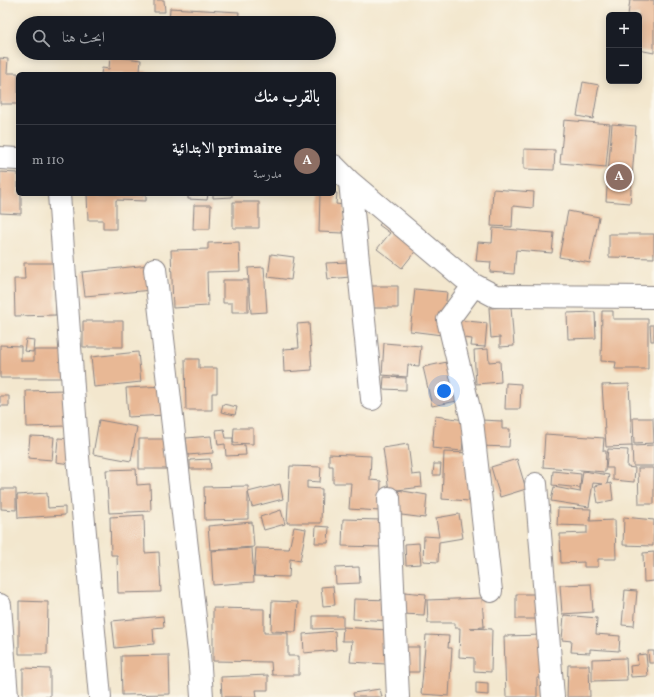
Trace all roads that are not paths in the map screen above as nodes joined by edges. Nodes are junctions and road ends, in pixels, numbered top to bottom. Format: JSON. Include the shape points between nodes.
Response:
{"nodes":[{"id":1,"x":0,"y":158,"type":"edge"},
{"id":2,"x":16,"y":159,"type":"edge"},
{"id":3,"x":336,"y":168,"type":"edge"},
{"id":4,"x":350,"y":182,"type":"junction"},
{"id":5,"x":59,"y":196,"type":"edge"},
{"id":6,"x":155,"y":269,"type":"dead end"},
{"id":7,"x":474,"y":285,"type":"junction"},
{"id":8,"x":654,"y":297,"type":"edge"},
{"id":9,"x":372,"y":399,"type":"dead end"},
{"id":10,"x":536,"y":484,"type":"dead end"},
{"id":11,"x":389,"y":498,"type":"dead end"},
{"id":12,"x":491,"y":592,"type":"dead end"},
{"id":13,"x":0,"y":605,"type":"edge"},
{"id":14,"x":7,"y":697,"type":"edge"},
{"id":15,"x":100,"y":697,"type":"edge"},
{"id":16,"x":202,"y":697,"type":"edge"},
{"id":17,"x":398,"y":697,"type":"edge"},
{"id":18,"x":553,"y":697,"type":"edge"}],
"edges":[{"from":1,"to":2,"type":"street"},
{"from":3,"to":4,"type":"street"},
{"from":4,"to":7,"type":"street"},
{"from":4,"to":9,"type":"street"},
{"from":5,"to":15,"type":"street","via":[[78,457]]},
{"from":6,"to":16,"type":"street"},
{"from":7,"to":8,"type":"street","via":[[495,296]]},
{"from":7,"to":12,"type":"street","via":[[448,320],[472,421]]},
{"from":10,"to":18,"type":"street"},
{"from":11,"to":17,"type":"street"},
{"from":13,"to":14,"type":"street"}]}
